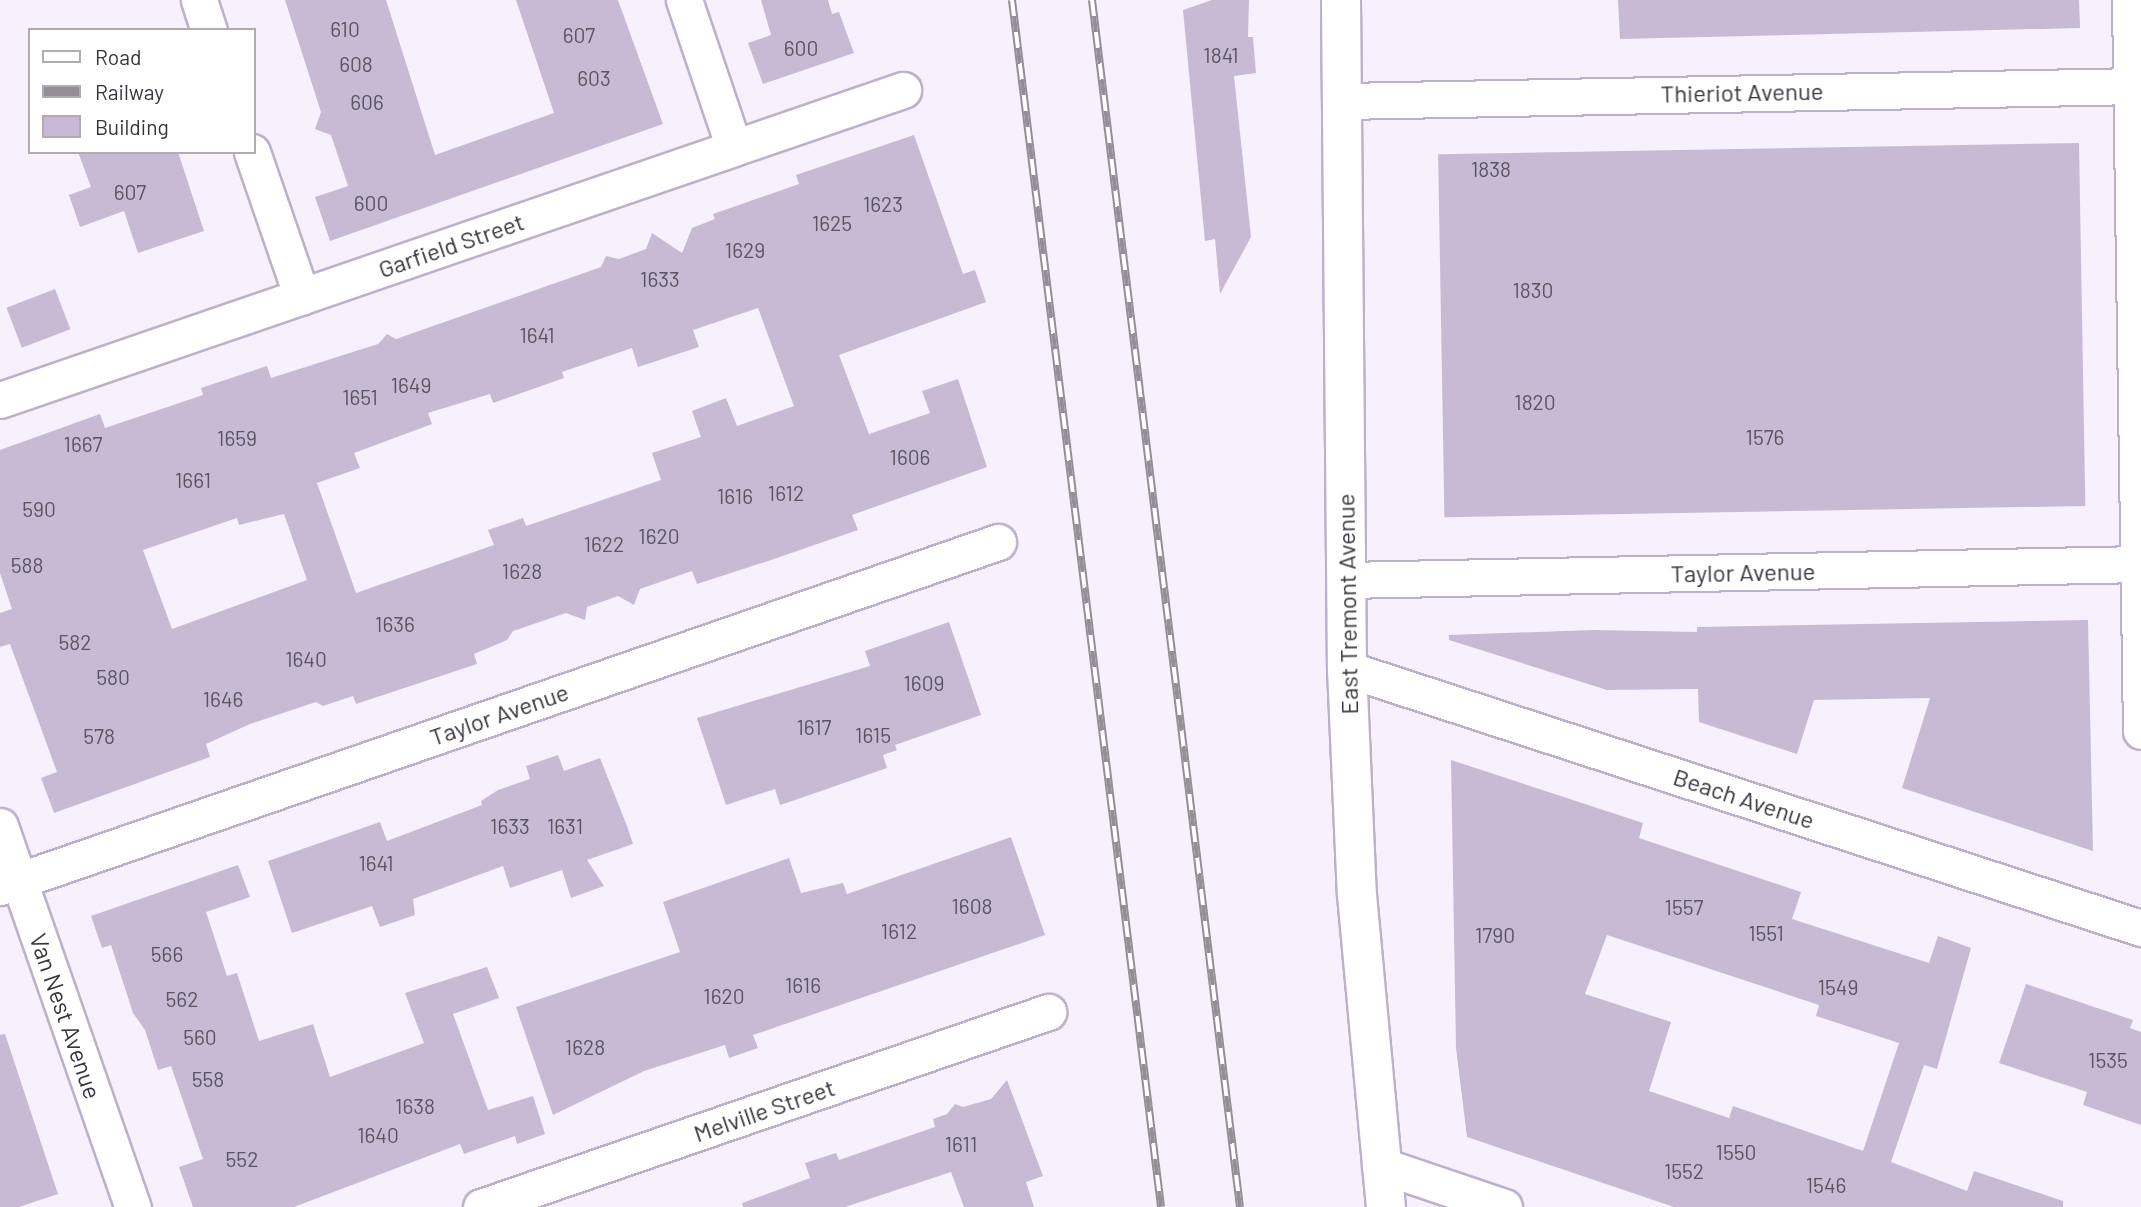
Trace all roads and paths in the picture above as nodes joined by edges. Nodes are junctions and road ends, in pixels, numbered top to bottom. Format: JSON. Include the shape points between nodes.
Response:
{"nodes":[{"id":1,"x":199,"y":0,"type":"edge"},
{"id":2,"x":684,"y":0,"type":"edge"},
{"id":3,"x":1341,"y":0,"type":"edge"},
{"id":4,"x":2130,"y":0,"type":"edge"},
{"id":5,"x":208,"y":28,"type":"edge"},
{"id":6,"x":2137,"y":85,"type":"edge"},
{"id":7,"x":903,"y":90,"type":"dead end"},
{"id":8,"x":1343,"y":101,"type":"junction"},
{"id":9,"x":734,"y":148,"type":"junction"},
{"id":10,"x":253,"y":154,"type":"edge"},
{"id":11,"x":302,"y":297,"type":"junction"},
{"id":12,"x":0,"y":400,"type":"edge"},
{"id":13,"x":998,"y":542,"type":"dead end"},
{"id":14,"x":2140,"y":564,"type":"edge"},
{"id":15,"x":1345,"y":580,"type":"junction"},
{"id":16,"x":1347,"y":669,"type":"junction"},
{"id":17,"x":2141,"y":731,"type":"edge"},
{"id":18,"x":0,"y":826,"type":"edge"},
{"id":19,"x":10,"y":884,"type":"edge"},
{"id":20,"x":2141,"y":928,"type":"edge"},
{"id":21,"x":1048,"y":1012,"type":"dead end"},
{"id":22,"x":1380,"y":1166,"type":"junction"},
{"id":23,"x":133,"y":1207,"type":"edge"},
{"id":24,"x":481,"y":1207,"type":"edge"},
{"id":25,"x":1386,"y":1207,"type":"edge"},
{"id":26,"x":1504,"y":1207,"type":"edge"}],
"edges":[{"from":1,"to":5,"type":"street"},
{"from":2,"to":9,"type":"street"},
{"from":3,"to":8,"type":"main road","name":"East Tremont Avenue"},
{"from":4,"to":6,"type":"street"},
{"from":6,"to":8,"type":"street","name":"Thieriot Avenue"},
{"from":6,"to":14,"type":"street"},
{"from":7,"to":9,"type":"street","name":"Garfield Street"},
{"from":8,"to":15,"type":"main road","name":"East Tremont Avenue"},
{"from":9,"to":11,"type":"street","name":"Garfield Street"},
{"from":10,"to":11,"type":"street"},
{"from":11,"to":12,"type":"street","name":"Garfield Street"},
{"from":13,"to":19,"type":"street","name":"Taylor Avenue"},
{"from":14,"to":15,"type":"street","name":"Taylor Avenue"},
{"from":14,"to":17,"type":"street"},
{"from":15,"to":16,"type":"main road","name":"East Tremont Avenue"},
{"from":16,"to":20,"type":"street","name":"Beach Avenue"},
{"from":16,"to":22,"type":"main road","name":"East Tremont Avenue","via":[[1357,895]]},
{"from":18,"to":19,"type":"street","name":"Van Nest Avenue"},
{"from":19,"to":23,"type":"street","name":"Van Nest Avenue"},
{"from":21,"to":24,"type":"street","name":"Melville Street"},
{"from":22,"to":25,"type":"main road","name":"East Tremont Avenue"},
{"from":22,"to":26,"type":"street"}]}
